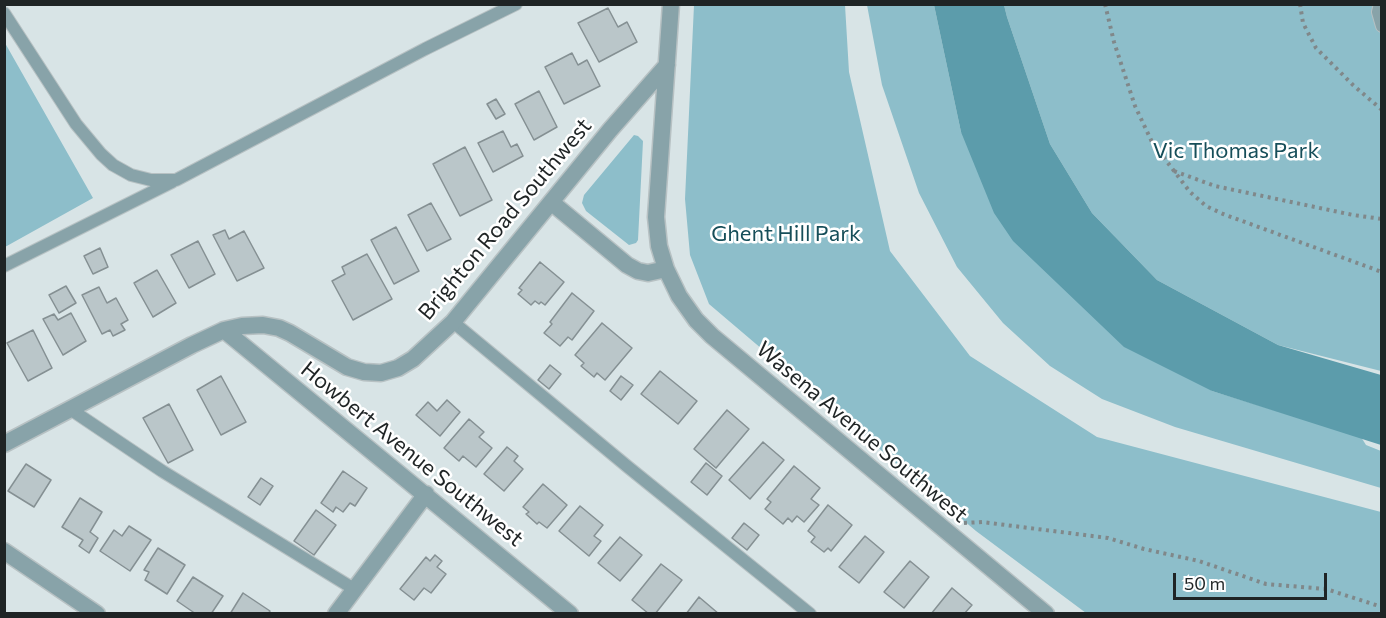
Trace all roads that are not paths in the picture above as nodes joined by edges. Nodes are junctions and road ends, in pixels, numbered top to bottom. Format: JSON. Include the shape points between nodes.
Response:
{"nodes":[{"id":1,"x":516,"y":4,"type":"edge"},
{"id":2,"x":671,"y":4,"type":"edge"},
{"id":3,"x":1380,"y":4,"type":"edge"},
{"id":4,"x":4,"y":13,"type":"edge"},
{"id":5,"x":1382,"y":26,"type":"edge"},
{"id":6,"x":667,"y":66,"type":"junction"},
{"id":7,"x":176,"y":180,"type":"junction"},
{"id":8,"x":551,"y":202,"type":"junction"},
{"id":9,"x":4,"y":266,"type":"edge"},
{"id":10,"x":666,"y":269,"type":"junction"},
{"id":11,"x":453,"y":322,"type":"junction"},
{"id":12,"x":224,"y":330,"type":"junction"},
{"id":13,"x":70,"y":408,"type":"junction"},
{"id":14,"x":4,"y":444,"type":"edge"},
{"id":15,"x":426,"y":494,"type":"junction"},
{"id":16,"x":4,"y":551,"type":"edge"},
{"id":17,"x":354,"y":589,"type":"junction"},
{"id":18,"x":76,"y":606,"type":"edge"},
{"id":19,"x":97,"y":614,"type":"edge"},
{"id":20,"x":336,"y":614,"type":"edge"},
{"id":21,"x":570,"y":614,"type":"edge"},
{"id":22,"x":810,"y":614,"type":"edge"},
{"id":23,"x":1046,"y":614,"type":"edge"}],
"edges":[{"from":1,"to":7,"type":"lane"},
{"from":2,"to":6,"type":"street","name":"Wasena Avenue Southwest"},
{"from":3,"to":5,"type":"lane"},
{"from":4,"to":7,"type":"lane","via":[[76,124],[101,154],[131,175]]},
{"from":6,"to":8,"type":"street","name":"Brighton Road Southwest"},
{"from":6,"to":10,"type":"street","name":"Wasena Avenue Southwest","via":[[656,217]]},
{"from":7,"to":9,"type":"lane"},
{"from":8,"to":10,"type":"street","via":[[627,265],[648,273]]},
{"from":8,"to":11,"type":"street","name":"Brighton Road Southwest"},
{"from":10,"to":23,"type":"street","name":"Wasena Avenue Southwest","via":[[679,296],[712,336]]},
{"from":11,"to":12,"type":"street","name":"Brighton Road Southwest","via":[[413,359],[381,373],[347,367],[279,328],[263,325]]},
{"from":11,"to":22,"type":"lane"},
{"from":12,"to":13,"type":"street","name":"Brighton Road Southwest"},
{"from":12,"to":15,"type":"street","name":"Howbert Avenue Southwest"},
{"from":13,"to":14,"type":"street","name":"Brighton Road Southwest"},
{"from":13,"to":17,"type":"lane","via":[[153,466]]},
{"from":15,"to":17,"type":"street"},
{"from":15,"to":21,"type":"street","name":"Howbert Avenue Southwest"},
{"from":16,"to":18,"type":"street"},
{"from":17,"to":20,"type":"street"},
{"from":18,"to":19,"type":"street"}]}
